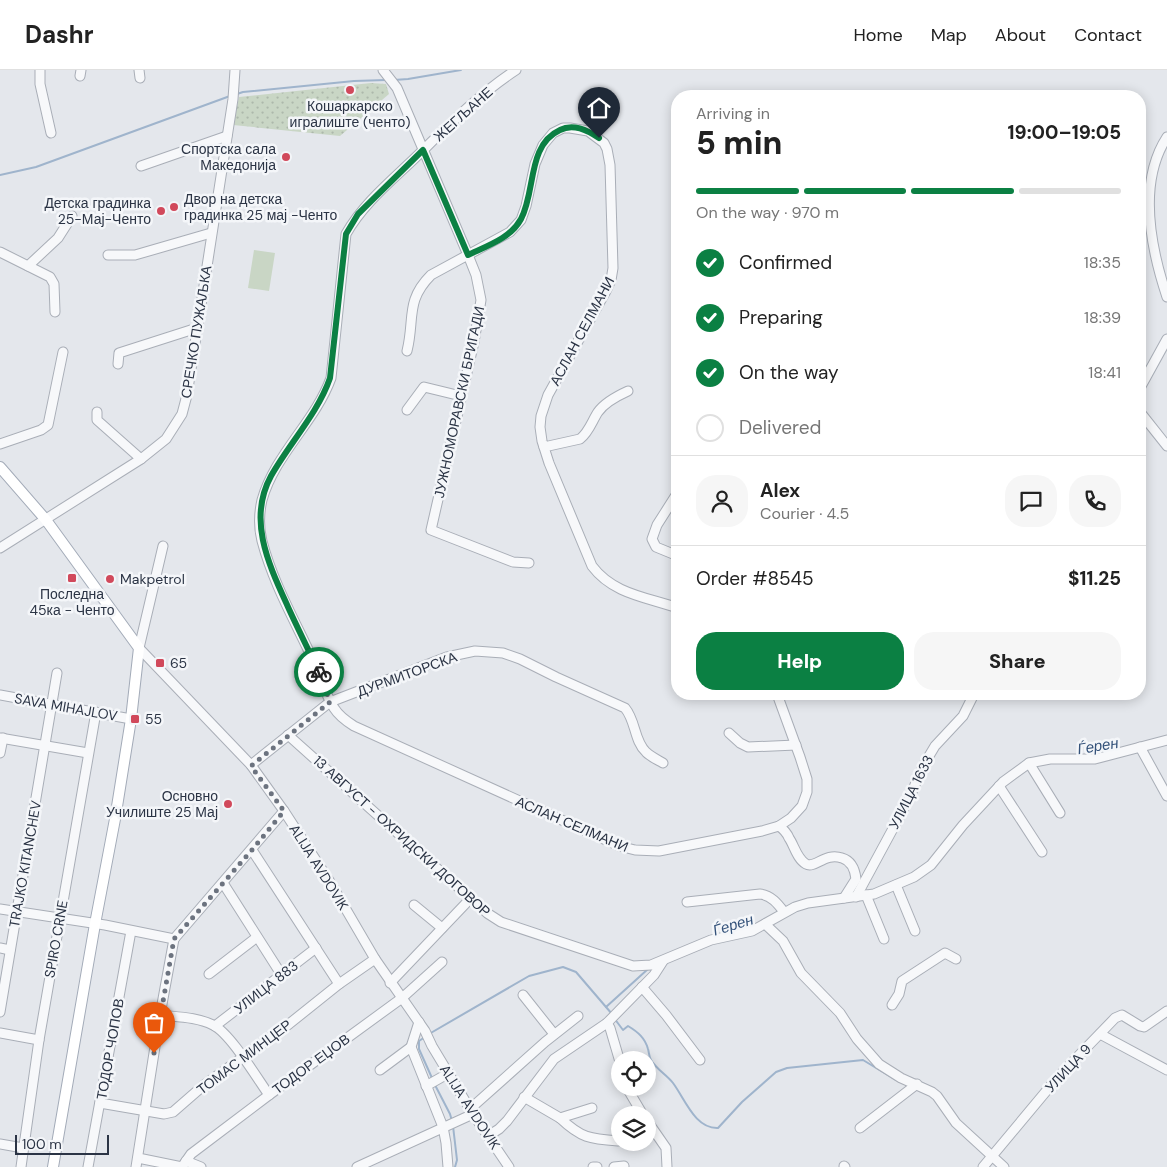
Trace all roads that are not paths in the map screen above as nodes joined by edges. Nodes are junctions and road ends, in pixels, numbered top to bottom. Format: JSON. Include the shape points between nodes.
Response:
{"nodes":[{"id":1,"x":40,"y":70,"type":"edge"},
{"id":2,"x":383,"y":70,"type":"edge"},
{"id":3,"x":516,"y":70,"type":"edge"},
{"id":4,"x":235,"y":73,"type":"edge"},
{"id":5,"x":51,"y":133,"type":"dead end"},
{"id":6,"x":227,"y":136,"type":"junction"},
{"id":7,"x":1167,"y":137,"type":"edge"},
{"id":8,"x":423,"y":150,"type":"junction"},
{"id":9,"x":141,"y":166,"type":"dead end"},
{"id":10,"x":72,"y":216,"type":"dead end"},
{"id":11,"x":211,"y":233,"type":"junction"},
{"id":12,"x":0,"y":252,"type":"edge"},
{"id":13,"x":108,"y":255,"type":"dead end"},
{"id":14,"x":468,"y":255,"type":"junction"},
{"id":15,"x":28,"y":266,"type":"junction"},
{"id":16,"x":1167,"y":297,"type":"edge"},
{"id":17,"x":56,"y":312,"type":"dead end"},
{"id":18,"x":197,"y":328,"type":"junction"},
{"id":19,"x":1167,"y":339,"type":"edge"},
{"id":20,"x":407,"y":351,"type":"dead end"},
{"id":21,"x":62,"y":352,"type":"dead end"},
{"id":22,"x":118,"y":364,"type":"dead end"},
{"id":23,"x":1146,"y":377,"type":"edge"},
{"id":24,"x":628,"y":390,"type":"dead end"},
{"id":25,"x":461,"y":396,"type":"junction"},
{"id":26,"x":408,"y":410,"type":"dead end"},
{"id":27,"x":97,"y":412,"type":"dead end"},
{"id":28,"x":1146,"y":418,"type":"edge"},
{"id":29,"x":0,"y":444,"type":"edge"},
{"id":30,"x":1167,"y":446,"type":"edge"},
{"id":31,"x":544,"y":447,"type":"junction"},
{"id":32,"x":141,"y":459,"type":"junction"},
{"id":33,"x":0,"y":466,"type":"edge"},
{"id":34,"x":671,"y":503,"type":"edge"},
{"id":35,"x":46,"y":520,"type":"junction"},
{"id":36,"x":163,"y":546,"type":"dead end"},
{"id":37,"x":0,"y":548,"type":"edge"},
{"id":38,"x":671,"y":553,"type":"edge"},
{"id":39,"x":529,"y":563,"type":"dead end"},
{"id":40,"x":671,"y":606,"type":"edge"},
{"id":41,"x":139,"y":648,"type":"junction"},
{"id":42,"x":57,"y":674,"type":"dead end"},
{"id":43,"x":0,"y":695,"type":"edge"},
{"id":44,"x":779,"y":700,"type":"edge"},
{"id":45,"x":971,"y":700,"type":"edge"},
{"id":46,"x":330,"y":702,"type":"junction"},
{"id":47,"x":52,"y":704,"type":"junction"},
{"id":48,"x":96,"y":712,"type":"junction"},
{"id":49,"x":131,"y":719,"type":"junction"},
{"id":50,"x":729,"y":733,"type":"dead end"},
{"id":51,"x":288,"y":735,"type":"junction"},
{"id":52,"x":1,"y":738,"type":"edge"},
{"id":53,"x":1167,"y":740,"type":"edge"},
{"id":54,"x":45,"y":745,"type":"junction"},
{"id":55,"x":796,"y":745,"type":"junction"},
{"id":56,"x":1140,"y":747,"type":"junction"},
{"id":57,"x":88,"y":753,"type":"junction"},
{"id":58,"x":0,"y":754,"type":"edge"},
{"id":59,"x":663,"y":763,"type":"dead end"},
{"id":60,"x":1029,"y":763,"type":"junction"},
{"id":61,"x":251,"y":766,"type":"junction"},
{"id":62,"x":999,"y":786,"type":"junction"},
{"id":63,"x":1167,"y":796,"type":"edge"},
{"id":64,"x":284,"y":811,"type":"junction"},
{"id":65,"x":1060,"y":813,"type":"dead end"},
{"id":66,"x":780,"y":826,"type":"junction"},
{"id":67,"x":252,"y":850,"type":"junction"},
{"id":68,"x":1042,"y":852,"type":"dead end"},
{"id":69,"x":223,"y":883,"type":"junction"},
{"id":70,"x":896,"y":885,"type":"junction"},
{"id":71,"x":866,"y":895,"type":"junction"},
{"id":72,"x":856,"y":897,"type":"junction"},
{"id":73,"x":844,"y":898,"type":"junction"},
{"id":74,"x":470,"y":899,"type":"junction"},
{"id":75,"x":687,"y":902,"type":"dead end"},
{"id":76,"x":414,"y":905,"type":"dead end"},
{"id":77,"x":0,"y":909,"type":"edge"},
{"id":78,"x":17,"y":912,"type":"junction"},
{"id":79,"x":784,"y":912,"type":"junction"},
{"id":80,"x":60,"y":919,"type":"junction"},
{"id":81,"x":94,"y":924,"type":"junction"},
{"id":82,"x":769,"y":927,"type":"junction"},
{"id":83,"x":442,"y":928,"type":"junction"},
{"id":84,"x":131,"y":931,"type":"junction"},
{"id":85,"x":915,"y":931,"type":"dead end"},
{"id":86,"x":257,"y":938,"type":"junction"},
{"id":87,"x":174,"y":939,"type":"junction"},
{"id":88,"x":884,"y":939,"type":"dead end"},
{"id":89,"x":0,"y":948,"type":"edge"},
{"id":90,"x":316,"y":948,"type":"junction"},
{"id":91,"x":10,"y":950,"type":"junction"},
{"id":92,"x":375,"y":958,"type":"junction"},
{"id":93,"x":956,"y":959,"type":"dead end"},
{"id":94,"x":663,"y":961,"type":"junction"},
{"id":95,"x":442,"y":962,"type":"dead end"},
{"id":96,"x":209,"y":974,"type":"dead end"},
{"id":97,"x":281,"y":974,"type":"junction"},
{"id":98,"x":339,"y":984,"type":"junction"},
{"id":99,"x":390,"y":984,"type":"junction"},
{"id":100,"x":642,"y":987,"type":"junction"},
{"id":101,"x":523,"y":996,"type":"dead end"},
{"id":102,"x":402,"y":998,"type":"junction"},
{"id":103,"x":892,"y":1004,"type":"dead end"},
{"id":104,"x":1167,"y":1011,"type":"edge"},
{"id":105,"x":0,"y":1012,"type":"edge"},
{"id":106,"x":160,"y":1015,"type":"junction"},
{"id":107,"x":578,"y":1016,"type":"dead end"},
{"id":108,"x":609,"y":1021,"type":"junction"},
{"id":109,"x":419,"y":1022,"type":"junction"},
{"id":110,"x":215,"y":1026,"type":"junction"},
{"id":111,"x":0,"y":1033,"type":"edge"},
{"id":112,"x":554,"y":1034,"type":"junction"},
{"id":113,"x":1100,"y":1034,"type":"junction"},
{"id":114,"x":39,"y":1040,"type":"junction"},
{"id":115,"x":411,"y":1047,"type":"junction"},
{"id":116,"x":617,"y":1051,"type":"edge"},
{"id":117,"x":242,"y":1056,"type":"junction"},
{"id":118,"x":700,"y":1060,"type":"dead end"},
{"id":119,"x":380,"y":1070,"type":"dead end"},
{"id":120,"x":1167,"y":1070,"type":"edge"},
{"id":121,"x":445,"y":1075,"type":"junction"},
{"id":122,"x":917,"y":1084,"type":"junction"},
{"id":123,"x":427,"y":1085,"type":"junction"},
{"id":124,"x":269,"y":1094,"type":"junction"},
{"id":125,"x":524,"y":1097,"type":"junction"},
{"id":126,"x":100,"y":1104,"type":"junction"},
{"id":127,"x":592,"y":1108,"type":"dead end"},
{"id":128,"x":145,"y":1111,"type":"junction"},
{"id":129,"x":472,"y":1112,"type":"junction"},
{"id":130,"x":560,"y":1118,"type":"junction"},
{"id":131,"x":446,"y":1126,"type":"junction"},
{"id":132,"x":860,"y":1128,"type":"dead end"},
{"id":133,"x":656,"y":1134,"type":"edge"},
{"id":134,"x":488,"y":1136,"type":"junction"},
{"id":135,"x":611,"y":1141,"type":"edge"},
{"id":136,"x":0,"y":1144,"type":"edge"},
{"id":137,"x":24,"y":1148,"type":"junction"},
{"id":138,"x":991,"y":1156,"type":"junction"},
{"id":139,"x":137,"y":1162,"type":"edge"},
{"id":140,"x":372,"y":1164,"type":"edge"},
{"id":141,"x":183,"y":1165,"type":"edge"},
{"id":142,"x":21,"y":1167,"type":"edge"},
{"id":143,"x":53,"y":1167,"type":"edge"},
{"id":144,"x":88,"y":1167,"type":"edge"},
{"id":145,"x":201,"y":1167,"type":"edge"},
{"id":146,"x":357,"y":1167,"type":"edge"},
{"id":147,"x":448,"y":1167,"type":"edge"},
{"id":148,"x":509,"y":1167,"type":"edge"},
{"id":149,"x":593,"y":1167,"type":"edge"},
{"id":150,"x":597,"y":1167,"type":"edge"},
{"id":151,"x":667,"y":1167,"type":"edge"},
{"id":152,"x":983,"y":1167,"type":"edge"},
{"id":153,"x":1004,"y":1167,"type":"edge"}],
"edges":[{"from":1,"to":5,"type":"street"},
{"from":2,"to":8,"type":"street","name":"ЈУЖНОМОРАВСКИ БРИГАДИ","via":[[397,88]]},
{"from":3,"to":8,"type":"street","name":"ЖЕГЉАНЕ","via":[[487,90]]},
{"from":4,"to":6,"type":"street","name":"СРЕЧКО ПУЖАЉКА"},
{"from":6,"to":9,"type":"street"},
{"from":6,"to":11,"type":"street","name":"СРЕЧКО ПУЖАЉКА"},
{"from":7,"to":16,"type":"street","via":[[1154,166],[1149,203],[1153,245]]},
{"from":8,"to":14,"type":"street","name":"ЈУЖНОМОРАВСКИ БРИГАДИ"},
{"from":8,"to":46,"type":"street","name":"ЖЕГЉАНЕ","via":[[358,214],[346,234],[330,378],[323,396],[270,479],[262,502],[262,539],[269,565]]},
{"from":10,"to":15,"type":"street","via":[[58,238]]},
{"from":11,"to":13,"type":"street","via":[[135,254]]},
{"from":11,"to":18,"type":"street","name":"СРЕЧКО ПУЖАЉКА"},
{"from":12,"to":15,"type":"street"},
{"from":14,"to":20,"type":"street","via":[[432,275],[421,285],[413,302]]},
{"from":14,"to":25,"type":"street","name":"ЈУЖНОМОРАВСКИ БРИГАДИ","via":[[481,300]]},
{"from":14,"to":31,"type":"street","name":"АСЛАН СЕЛМАНИ","via":[[510,232],[521,220],[535,164],[552,133],[563,128],[576,128],[588,131],[604,143],[610,165],[614,268],[606,291],[548,395],[540,416]]},
{"from":15,"to":17,"type":"street","via":[[53,281]]},
{"from":18,"to":22,"type":"street","via":[[120,353]]},
{"from":18,"to":32,"type":"street","name":"СРЕЧКО ПУЖАЉКА","via":[[182,414],[166,439]]},
{"from":19,"to":23,"type":"street"},
{"from":21,"to":29,"type":"street","via":[[48,425]]},
{"from":24,"to":31,"type":"street","via":[[604,405],[585,435]]},
{"from":25,"to":26,"type":"street","via":[[424,386]]},
{"from":25,"to":39,"type":"street","name":"ЈУЖНОМОРАВСКИ БРИГАДИ","via":[[431,530],[513,562]]},
{"from":27,"to":32,"type":"street","via":[[98,420]]},
{"from":28,"to":30,"type":"street"},
{"from":31,"to":40,"type":"street","name":"АСЛАН СЕЛМАНИ","via":[[598,574],[618,589]]},
{"from":32,"to":35,"type":"street","name":"СРЕЧКО ПУЖАЉКА"},
{"from":33,"to":35,"type":"main road"},
{"from":34,"to":38,"type":"street","via":[[652,540],[656,547]]},
{"from":35,"to":37,"type":"street","name":"СРЕЧКО ПУЖАЉКА"},
{"from":35,"to":41,"type":"main road"},
{"from":36,"to":41,"type":"street"},
{"from":41,"to":49,"type":"main road"},
{"from":41,"to":61,"type":"street","name":"ALIJA AVDOVIK"},
{"from":42,"to":47,"type":"street","name":"TRAJKO KITANCHEV"},
{"from":43,"to":47,"type":"street","name":"SAVA MIHAJLOV"},
{"from":44,"to":55,"type":"street","name":"АСЛАН СЕЛМАНИ"},
{"from":45,"to":72,"type":"street","name":"УЛИЦА 1633","via":[[963,716],[935,746],[923,766],[909,799]]},
{"from":46,"to":51,"type":"street","name":"ДУРМИТОРСКА"},
{"from":46,"to":59,"type":"street","name":"ДУРМИТОРСКА","via":[[447,657],[483,651],[503,654],[625,708],[641,747]]},
{"from":46,"to":66,"type":"street","name":"АСЛАН СЕЛМАНИ","via":[[342,718],[354,726],[585,831],[635,850],[659,851]]},
{"from":47,"to":48,"type":"street","name":"SAVA MIHAJLOV"},
{"from":47,"to":54,"type":"street","name":"TRAJKO KITANCHEV"},
{"from":48,"to":49,"type":"street","name":"SAVA MIHAJLOV"},
{"from":48,"to":57,"type":"street","name":"SPIRO CRNE"},
{"from":49,"to":81,"type":"main road"},
{"from":50,"to":55,"type":"street","via":[[748,747]]},
{"from":51,"to":61,"type":"street","name":"ДУРМИТОРСКА"},
{"from":51,"to":74,"type":"street","name":"13 АВГУСТ - ОХРИДСКИ ДОГОВОР"},
{"from":52,"to":54,"type":"street"},
{"from":52,"to":58,"type":"street"},
{"from":53,"to":56,"type":"street","name":"13 АВГУСТ - ОХРИДСКИ ДОГОВОР"},
{"from":54,"to":57,"type":"street"},
{"from":54,"to":78,"type":"street","name":"TRAJKO KITANCHEV"},
{"from":55,"to":66,"type":"street","name":"АСЛАН СЕЛМАНИ","via":[[807,779],[807,792],[802,806]]},
{"from":56,"to":60,"type":"street","name":"13 АВГУСТ - ОХРИДСКИ ДОГОВОР","via":[[1095,759],[1050,759]]},
{"from":56,"to":63,"type":"street"},
{"from":57,"to":80,"type":"street","name":"SPIRO CRNE"},
{"from":60,"to":62,"type":"street","name":"13 АВГУСТ - ОХРИДСКИ ДОГОВОР"},
{"from":60,"to":65,"type":"street"},
{"from":61,"to":64,"type":"street","name":"ALIJA AVDOVIK"},
{"from":62,"to":68,"type":"street"},
{"from":62,"to":70,"type":"street","name":"13 АВГУСТ - ОХРИДСКИ ДОГОВОР","via":[[931,865]]},
{"from":64,"to":67,"type":"street"},
{"from":64,"to":92,"type":"street","name":"ALIJA AVDOVIK"},
{"from":66,"to":73,"type":"street","via":[[806,864],[812,865],[833,855],[851,864],[856,879]]},
{"from":67,"to":69,"type":"street"},
{"from":67,"to":90,"type":"street"},
{"from":69,"to":86,"type":"street"},
{"from":69,"to":87,"type":"street"},
{"from":70,"to":71,"type":"street","name":"13 АВГУСТ - ОХРИДСКИ ДОГОВОР"},
{"from":70,"to":85,"type":"street"},
{"from":71,"to":72,"type":"street","name":"13 АВГУСТ - ОХРИДСКИ ДОГОВОР"},
{"from":71,"to":88,"type":"street"},
{"from":72,"to":73,"type":"street","name":"13 АВГУСТ - ОХРИДСКИ ДОГОВОР"},
{"from":73,"to":79,"type":"street","name":"13 АВГУСТ - ОХРИДСКИ ДОГОВОР","via":[[808,903]]},
{"from":74,"to":83,"type":"street"},
{"from":74,"to":94,"type":"street","name":"13 АВГУСТ - ОХРИДСКИ ДОГОВОР","via":[[501,922],[633,966]]},
{"from":75,"to":79,"type":"street","via":[[765,894]]},
{"from":76,"to":83,"type":"street"},
{"from":77,"to":78,"type":"street"},
{"from":78,"to":80,"type":"street"},
{"from":78,"to":91,"type":"street","name":"TRAJKO KITANCHEV"},
{"from":79,"to":82,"type":"street","name":"13 АВГУСТ - ОХРИДСКИ ДОГОВОР"},
{"from":80,"to":81,"type":"street"},
{"from":80,"to":114,"type":"street","name":"SPIRO CRNE"},
{"from":81,"to":84,"type":"street"},
{"from":81,"to":143,"type":"main road"},
{"from":82,"to":94,"type":"street","name":"13 АВГУСТ - ОХРИДСКИ ДОГОВОР","via":[[711,940]]},
{"from":82,"to":122,"type":"street","via":[[783,941],[801,973],[840,1012],[874,1059],[901,1078]]},
{"from":83,"to":99,"type":"street"},
{"from":84,"to":87,"type":"street"},
{"from":84,"to":126,"type":"street","name":"ТОДОР ЧОПОВ"},
{"from":86,"to":96,"type":"street"},
{"from":86,"to":97,"type":"street"},
{"from":87,"to":106,"type":"street"},
{"from":89,"to":91,"type":"street"},
{"from":90,"to":97,"type":"street","name":"УЛИЦА 883"},
{"from":90,"to":98,"type":"street"},
{"from":91,"to":105,"type":"street","name":"TRAJKO KITANCHEV"},
{"from":92,"to":98,"type":"street","name":"ТОМАС МИНЦЕР"},
{"from":92,"to":99,"type":"street","name":"ALIJA AVDOVIK"},
{"from":93,"to":103,"type":"street","via":[[945,953],[902,981]]},
{"from":94,"to":100,"type":"street"},
{"from":95,"to":102,"type":"street","name":"ТОДОР ЕЏОВ"},
{"from":97,"to":110,"type":"street","name":"УЛИЦА 883"},
{"from":98,"to":117,"type":"street","name":"ТОМАС МИНЦЕР"},
{"from":99,"to":102,"type":"street","name":"ALIJA AVDOVIK"},
{"from":100,"to":108,"type":"street"},
{"from":100,"to":118,"type":"street"},
{"from":101,"to":112,"type":"street"},
{"from":102,"to":109,"type":"street","name":"ALIJA AVDOVIK"},
{"from":102,"to":124,"type":"street","name":"ТОДОР ЕЏОВ"},
{"from":104,"to":113,"type":"street","name":"УЛИЦА 9","via":[[1144,1027],[1118,1015]]},
{"from":106,"to":110,"type":"street","via":[[203,1021]]},
{"from":106,"to":128,"type":"street"},
{"from":107,"to":112,"type":"street"},
{"from":108,"to":116,"type":"street"},
{"from":108,"to":125,"type":"street","via":[[554,1059]]},
{"from":109,"to":115,"type":"street"},
{"from":109,"to":121,"type":"street","name":"ALIJA AVDOVIK"},
{"from":110,"to":117,"type":"street","name":"ТОДОР ЕЏОВ"},
{"from":111,"to":114,"type":"street"},
{"from":112,"to":129,"type":"street"},
{"from":113,"to":120,"type":"street"},
{"from":113,"to":138,"type":"street","name":"УЛИЦА 9","via":[[1058,1077]]},
{"from":114,"to":137,"type":"street","name":"SPIRO CRNE"},
{"from":115,"to":119,"type":"street"},
{"from":115,"to":123,"type":"street"},
{"from":117,"to":124,"type":"street","name":"ТОДОР ЕЏОВ"},
{"from":117,"to":128,"type":"street","name":"ТОМАС МИНЦЕР","via":[[173,1112]]},
{"from":121,"to":123,"type":"street"},
{"from":121,"to":129,"type":"street","name":"ALIJA AVDOVIK"},
{"from":122,"to":132,"type":"street"},
{"from":122,"to":138,"type":"street","via":[[937,1096],[956,1123]]},
{"from":123,"to":131,"type":"street"},
{"from":124,"to":141,"type":"street","via":[[191,1154]]},
{"from":125,"to":130,"type":"street"},
{"from":125,"to":134,"type":"street","via":[[503,1126]]},
{"from":126,"to":128,"type":"street","name":"ТОМАС МИНЦЕР"},
{"from":126,"to":144,"type":"street","name":"ТОДОР ЧОПОВ"},
{"from":127,"to":130,"type":"street"},
{"from":128,"to":139,"type":"street"},
{"from":129,"to":131,"type":"street"},
{"from":129,"to":134,"type":"street","name":"ALIJA AVDOVIK"},
{"from":130,"to":135,"type":"street","via":[[581,1135]]},
{"from":131,"to":140,"type":"street"},
{"from":131,"to":147,"type":"street"},
{"from":133,"to":151,"type":"street","via":[[666,1148]]},
{"from":134,"to":148,"type":"street","name":"ALIJA AVDOVIK"},
{"from":136,"to":137,"type":"street"},
{"from":137,"to":142,"type":"street","name":"SPIRO CRNE"},
{"from":138,"to":152,"type":"street","name":"УЛИЦА 9"},
{"from":138,"to":153,"type":"street"},
{"from":139,"to":141,"type":"street"},
{"from":140,"to":146,"type":"street"},
{"from":141,"to":145,"type":"street"},
{"from":149,"to":150,"type":"street"}]}
